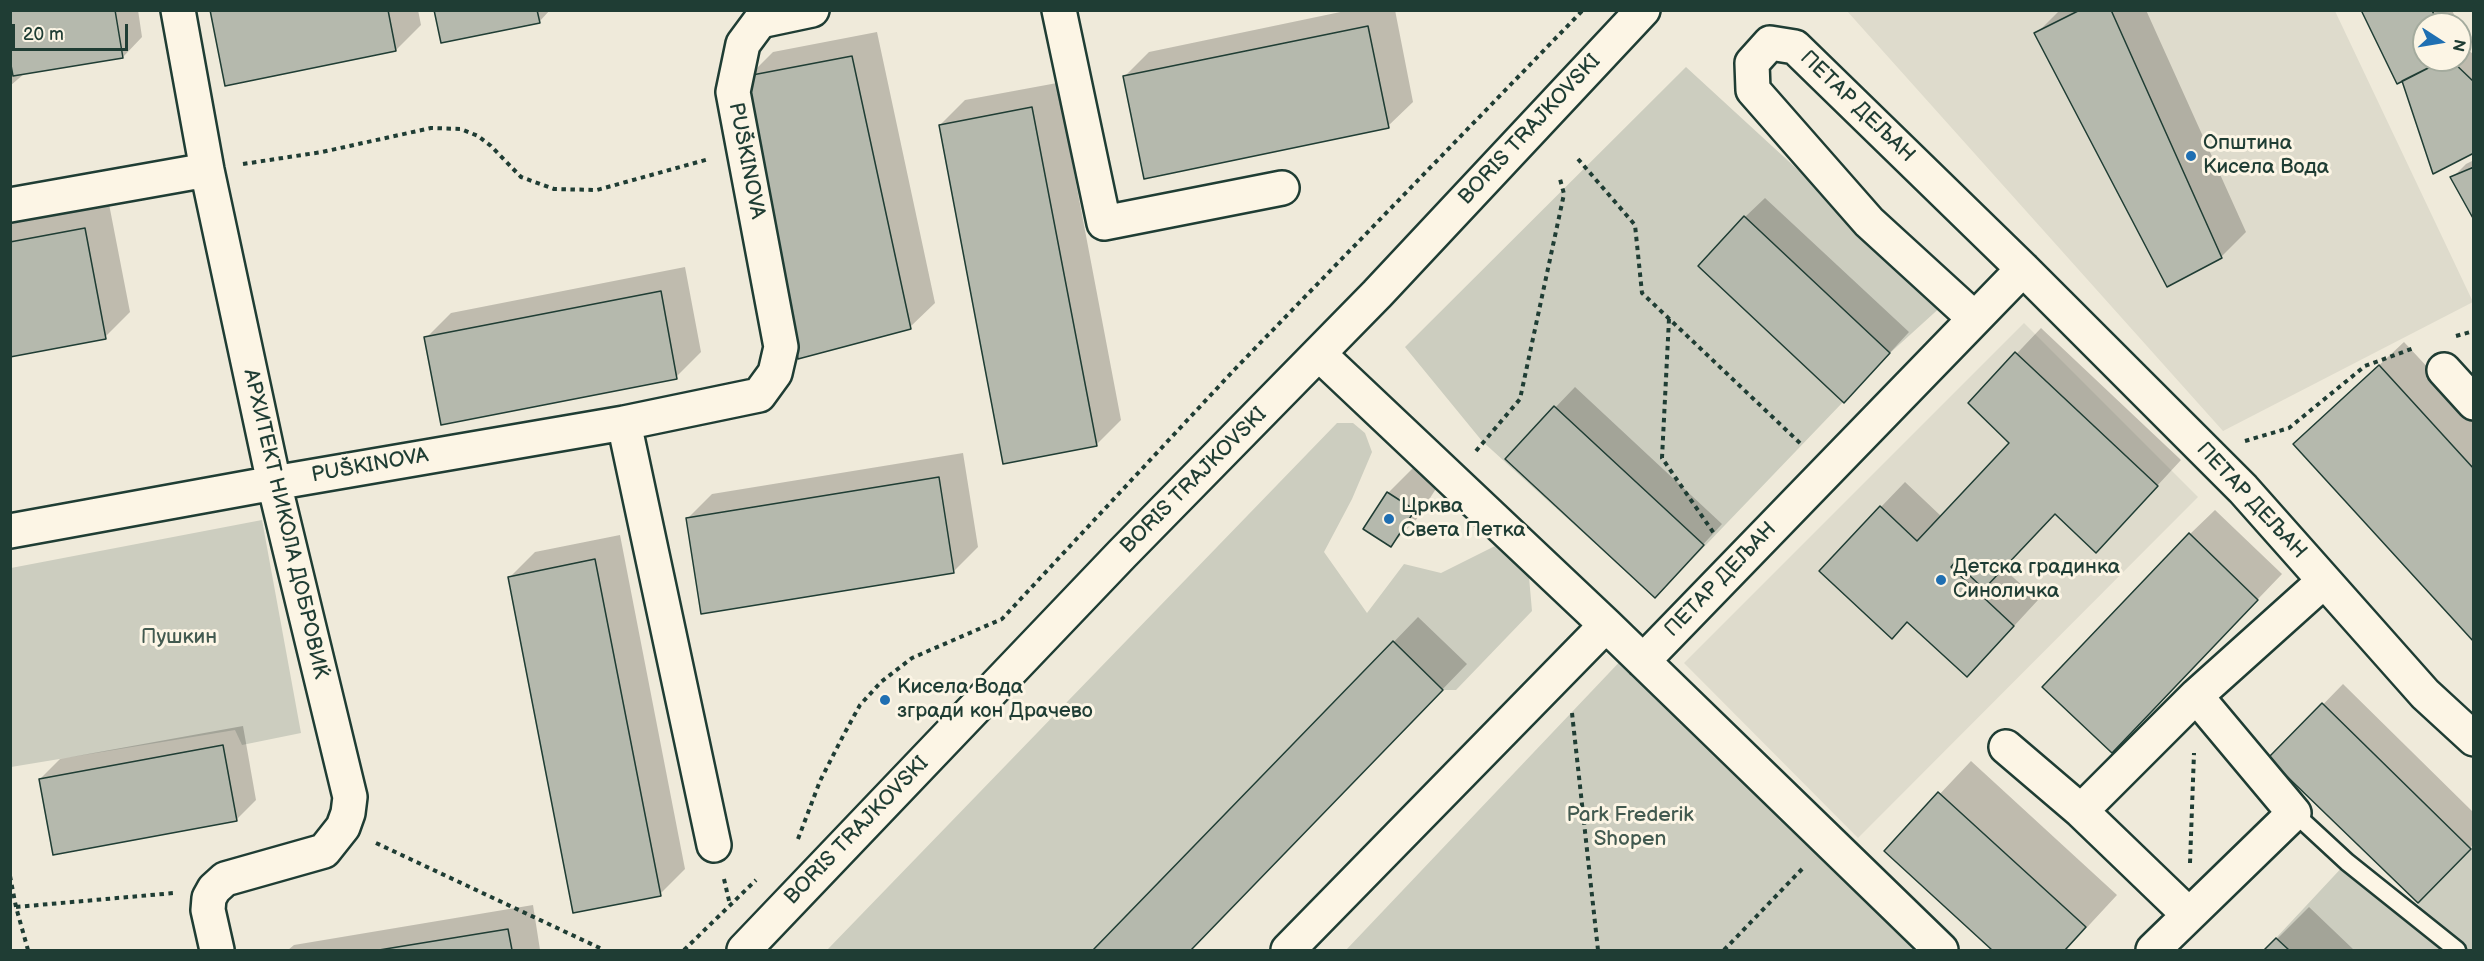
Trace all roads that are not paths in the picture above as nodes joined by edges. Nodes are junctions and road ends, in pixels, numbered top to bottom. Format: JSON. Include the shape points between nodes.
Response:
{"nodes":[{"id":1,"x":178,"y":10,"type":"edge"},
{"id":2,"x":812,"y":10,"type":"edge"},
{"id":3,"x":1059,"y":10,"type":"edge"},
{"id":4,"x":1643,"y":10,"type":"edge"},
{"id":5,"x":207,"y":170,"type":"junction"},
{"id":6,"x":1282,"y":188,"type":"dead end"},
{"id":7,"x":10,"y":205,"type":"edge"},
{"id":8,"x":2023,"y":269,"type":"junction"},
{"id":9,"x":1974,"y":318,"type":"junction"},
{"id":10,"x":1319,"y":354,"type":"junction"},
{"id":11,"x":2444,"y":370,"type":"dead end"},
{"id":12,"x":2474,"y":404,"type":"edge"},
{"id":13,"x":624,"y":423,"type":"junction"},
{"id":14,"x":274,"y":483,"type":"junction"},
{"id":15,"x":10,"y":531,"type":"edge"},
{"id":16,"x":2324,"y":581,"type":"junction"},
{"id":17,"x":1606,"y":625,"type":"junction"},
{"id":18,"x":1643,"y":661,"type":"junction"},
{"id":19,"x":2196,"y":696,"type":"junction"},
{"id":20,"x":2474,"y":739,"type":"edge"},
{"id":21,"x":2006,"y":747,"type":"dead end"},
{"id":22,"x":2081,"y":812,"type":"junction"},
{"id":23,"x":2294,"y":813,"type":"junction"},
{"id":24,"x":714,"y":845,"type":"dead end"},
{"id":25,"x":2188,"y":914,"type":"junction"},
{"id":26,"x":217,"y":951,"type":"edge"},
{"id":27,"x":744,"y":951,"type":"edge"},
{"id":28,"x":1288,"y":951,"type":"edge"},
{"id":29,"x":1941,"y":951,"type":"edge"},
{"id":30,"x":2153,"y":951,"type":"edge"},
{"id":31,"x":2457,"y":951,"type":"edge"}],
"edges":[{"from":1,"to":5,"type":"street","name":"АРХИТЕКТ НИКОЛА ДОБРОВИЌ"},
{"from":2,"to":13,"type":"street","name":"PUŠKINOVA","via":[[760,21],[743,44],[733,92],[781,347],[775,373],[759,395]]},
{"from":3,"to":6,"type":"street","via":[[1104,223]]},
{"from":4,"to":10,"type":"street","name":"BORIS TRAJKOVSKI"},
{"from":5,"to":7,"type":"street"},
{"from":5,"to":14,"type":"street","name":"АРХИТЕКТ НИКОЛА ДОБРОВИЌ"},
{"from":8,"to":9,"type":"street","name":"ПЕТАР ДЕЉАН"},
{"from":8,"to":9,"type":"street","name":"ПЕТАР ДЕЉАН","via":[[1795,47],[1770,44],[1752,63],[1754,90],[1869,222]]},
{"from":8,"to":16,"type":"street","name":"ПЕТАР ДЕЉАН","via":[[2216,461]]},
{"from":9,"to":18,"type":"street","name":"ПЕТАР ДЕЉАН"},
{"from":10,"to":17,"type":"street"},
{"from":10,"to":27,"type":"street","name":"BORIS TRAJKOVSKI","via":[[1114,562]]},
{"from":11,"to":12,"type":"street"},
{"from":13,"to":14,"type":"street","name":"PUŠKINOVA"},
{"from":13,"to":24,"type":"street"},
{"from":14,"to":15,"type":"street","name":"PUŠKINOVA"},
{"from":14,"to":26,"type":"street","name":"АРХИТЕКТ НИКОЛА ДОБРОВИЌ","via":[[350,797],[343,827],[324,851],[225,879],[214,889],[208,910]]},
{"from":16,"to":19,"type":"street"},
{"from":16,"to":20,"type":"street","name":"ПЕТАР ДЕЉАН","via":[[2425,694]]},
{"from":17,"to":18,"type":"street"},
{"from":17,"to":28,"type":"street"},
{"from":18,"to":29,"type":"street"},
{"from":19,"to":22,"type":"street"},
{"from":19,"to":23,"type":"street"},
{"from":21,"to":22,"type":"street"},
{"from":22,"to":25,"type":"street"},
{"from":23,"to":25,"type":"street"},
{"from":23,"to":31,"type":"lane","via":[[2347,862]]},
{"from":25,"to":30,"type":"street"}]}
